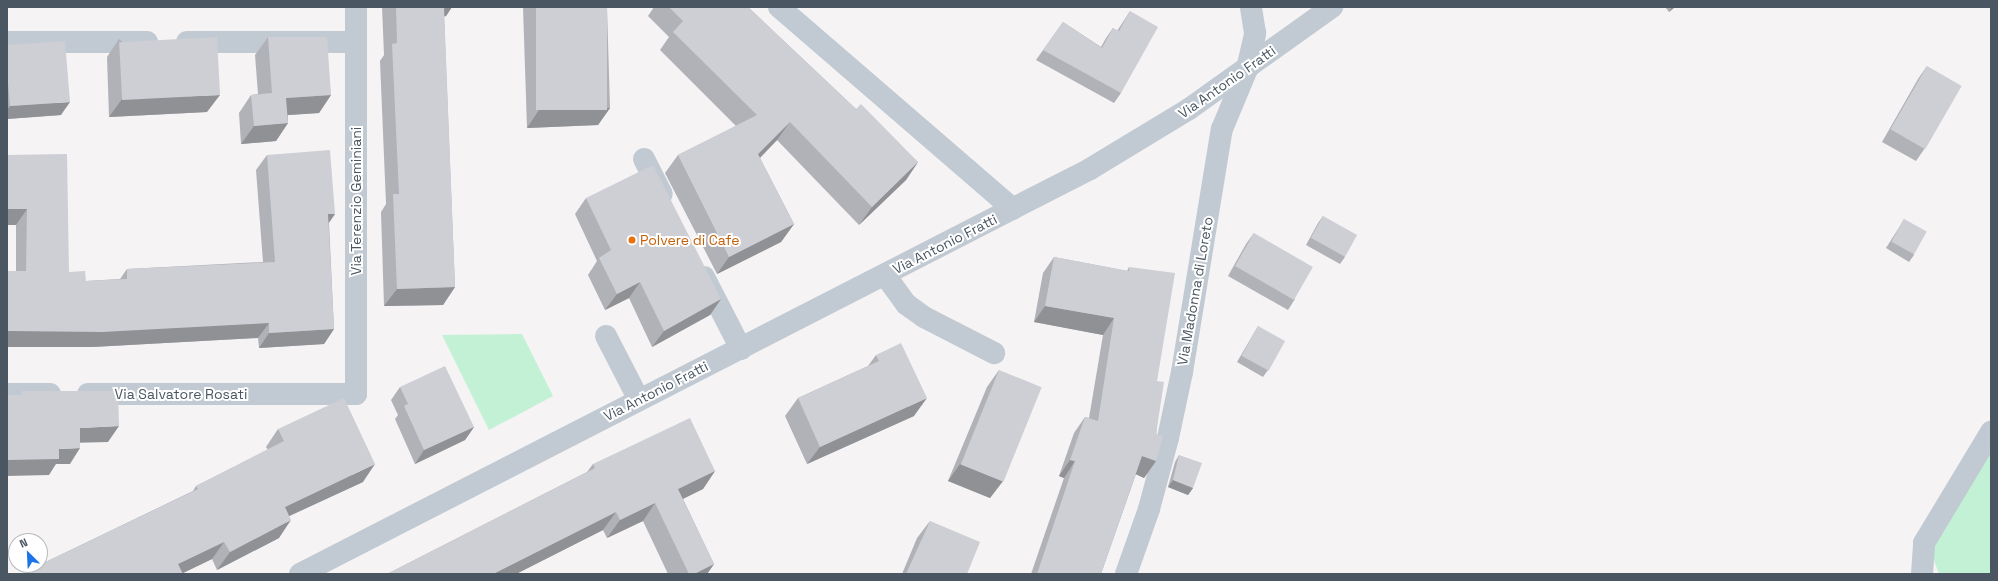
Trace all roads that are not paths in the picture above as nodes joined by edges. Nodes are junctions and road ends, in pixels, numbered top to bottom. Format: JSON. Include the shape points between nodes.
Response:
{"nodes":[{"id":1,"x":356,"y":7,"type":"edge"},
{"id":2,"x":779,"y":7,"type":"edge"},
{"id":3,"x":1251,"y":7,"type":"edge"},
{"id":4,"x":1332,"y":7,"type":"edge"},
{"id":5,"x":7,"y":42,"type":"edge"},
{"id":6,"x":356,"y":42,"type":"junction"},
{"id":7,"x":1246,"y":69,"type":"junction"},
{"id":8,"x":644,"y":159,"type":"dead end"},
{"id":9,"x":1013,"y":209,"type":"junction"},
{"id":10,"x":672,"y":215,"type":"edge"},
{"id":11,"x":694,"y":257,"type":"edge"},
{"id":12,"x":885,"y":275,"type":"junction"},
{"id":13,"x":606,"y":336,"type":"dead end"},
{"id":14,"x":741,"y":348,"type":"junction"},
{"id":15,"x":994,"y":353,"type":"dead end"},
{"id":16,"x":7,"y":394,"type":"edge"},
{"id":17,"x":356,"y":394,"type":"joint"},
{"id":18,"x":639,"y":400,"type":"junction"},
{"id":19,"x":1991,"y":432,"type":"edge"},
{"id":20,"x":300,"y":574,"type":"edge"},
{"id":21,"x":1126,"y":574,"type":"edge"},
{"id":22,"x":1922,"y":574,"type":"edge"}],
"edges":[{"from":1,"to":6,"type":"street","name":"Via Terenzio Geminiani"},
{"from":2,"to":9,"type":"street","name":"Via Antonio Fratti"},
{"from":3,"to":7,"type":"street","name":"Via Madonna di Loreto","via":[[1255,33]]},
{"from":4,"to":7,"type":"street","name":"Via Antonio Fratti"},
{"from":5,"to":6,"type":"street"},
{"from":6,"to":17,"type":"street","name":"Via Terenzio Geminiani"},
{"from":7,"to":9,"type":"street","name":"Via Antonio Fratti","via":[[1189,109],[1119,152]]},
{"from":7,"to":21,"type":"street","name":"Via Madonna di Loreto","via":[[1222,129],[1182,372],[1168,438],[1149,509]]},
{"from":8,"to":10,"type":"street"},
{"from":9,"to":12,"type":"street","name":"Via Antonio Fratti"},
{"from":11,"to":14,"type":"street"},
{"from":12,"to":14,"type":"street","name":"Via Antonio Fratti"},
{"from":12,"to":15,"type":"street","via":[[906,304],[924,317]]},
{"from":13,"to":18,"type":"street"},
{"from":14,"to":18,"type":"street","name":"Via Antonio Fratti"},
{"from":16,"to":17,"type":"street","name":"Via Salvatore Rosati"},
{"from":18,"to":20,"type":"street","name":"Via Antonio Fratti"},
{"from":19,"to":22,"type":"street","via":[[1924,543]]}]}
